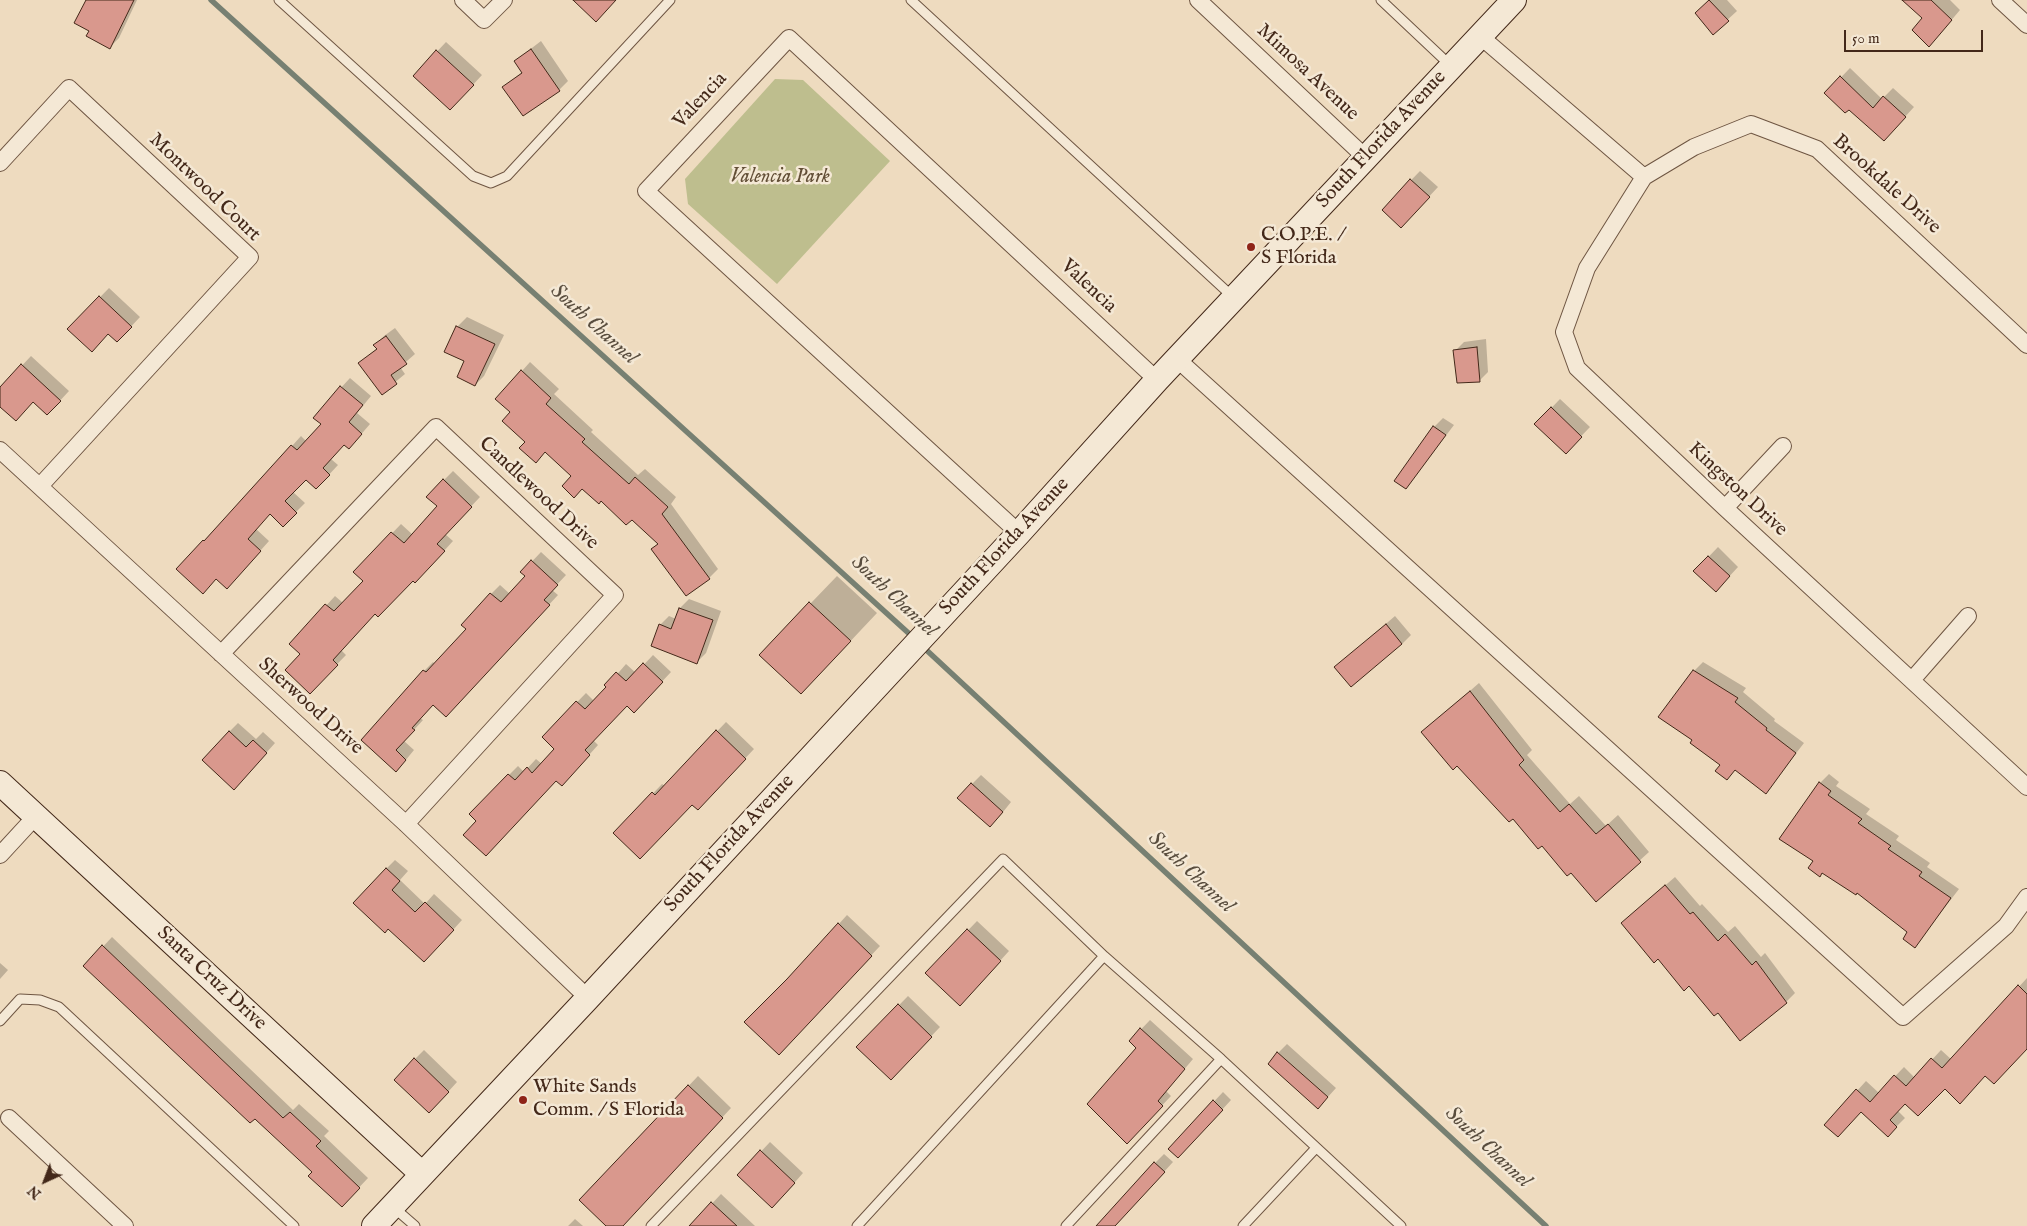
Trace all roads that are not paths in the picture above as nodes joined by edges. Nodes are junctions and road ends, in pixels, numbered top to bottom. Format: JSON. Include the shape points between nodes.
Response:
{"nodes":[{"id":1,"x":279,"y":0,"type":"edge"},
{"id":2,"x":463,"y":0,"type":"edge"},
{"id":3,"x":504,"y":0,"type":"edge"},
{"id":4,"x":670,"y":0,"type":"edge"},
{"id":5,"x":911,"y":0,"type":"edge"},
{"id":6,"x":1198,"y":0,"type":"edge"},
{"id":7,"x":1381,"y":0,"type":"edge"},
{"id":8,"x":1514,"y":0,"type":"edge"},
{"id":9,"x":2000,"y":0,"type":"edge"},
{"id":10,"x":2027,"y":25,"type":"edge"},
{"id":11,"x":1480,"y":36,"type":"junction"},
{"id":12,"x":1451,"y":66,"type":"junction"},
{"id":13,"x":1365,"y":157,"type":"junction"},
{"id":14,"x":0,"y":163,"type":"edge"},
{"id":15,"x":1644,"y":177,"type":"junction"},
{"id":16,"x":1234,"y":298,"type":"junction"},
{"id":17,"x":2027,"y":345,"type":"edge"},
{"id":18,"x":1177,"y":359,"type":"junction"},
{"id":19,"x":1157,"y":380,"type":"junction"},
{"id":20,"x":1783,"y":446,"type":"dead end"},
{"id":21,"x":0,"y":450,"type":"edge"},
{"id":22,"x":40,"y":486,"type":"junction"},
{"id":23,"x":1725,"y":508,"type":"junction"},
{"id":24,"x":1019,"y":533,"type":"junction"},
{"id":25,"x":1968,"y":616,"type":"dead end"},
{"id":26,"x":221,"y":654,"type":"junction"},
{"id":27,"x":1912,"y":680,"type":"junction"},
{"id":28,"x":0,"y":783,"type":"edge"},
{"id":29,"x":2027,"y":787,"type":"edge"},
{"id":30,"x":35,"y":816,"type":"junction"},
{"id":31,"x":406,"y":824,"type":"junction"},
{"id":32,"x":0,"y":855,"type":"edge"},
{"id":33,"x":2027,"y":897,"type":"edge"},
{"id":34,"x":1104,"y":956,"type":"junction"},
{"id":35,"x":588,"y":998,"type":"junction"},
{"id":36,"x":0,"y":1021,"type":"edge"},
{"id":37,"x":1221,"y":1059,"type":"junction"},
{"id":38,"x":9,"y":1118,"type":"dead end"},
{"id":39,"x":1316,"y":1148,"type":"junction"},
{"id":40,"x":422,"y":1174,"type":"junction"},
{"id":41,"x":392,"y":1206,"type":"junction"},
{"id":42,"x":125,"y":1226,"type":"edge"},
{"id":43,"x":294,"y":1226,"type":"edge"},
{"id":44,"x":374,"y":1226,"type":"edge"},
{"id":45,"x":415,"y":1226,"type":"edge"},
{"id":46,"x":651,"y":1226,"type":"edge"},
{"id":47,"x":857,"y":1226,"type":"edge"},
{"id":48,"x":1066,"y":1226,"type":"edge"},
{"id":49,"x":1243,"y":1226,"type":"edge"},
{"id":50,"x":1401,"y":1226,"type":"edge"}],
"edges":[{"from":1,"to":4,"type":"lane","via":[[473,176],[491,183],[506,176]]},
{"from":2,"to":3,"type":"street","via":[[484,20]]},
{"from":5,"to":16,"type":"lane"},
{"from":6,"to":13,"type":"street","name":"Mimosa Avenue"},
{"from":7,"to":12,"type":"lane"},
{"from":8,"to":11,"type":"main road","name":"South Florida Avenue"},
{"from":9,"to":10,"type":"street"},
{"from":11,"to":12,"type":"main road","name":"South Florida Avenue"},
{"from":11,"to":15,"type":"street"},
{"from":12,"to":13,"type":"main road","name":"South Florida Avenue"},
{"from":13,"to":16,"type":"main road","name":"South Florida Avenue"},
{"from":14,"to":22,"type":"street","name":"Montwood Court","via":[[69,88],[250,257]]},
{"from":15,"to":17,"type":"street","name":"Brookdale Drive","via":[[1694,147],[1751,124],[1817,149]]},
{"from":15,"to":23,"type":"street","name":"Kingston Drive","via":[[1587,268],[1564,332],[1577,368]]},
{"from":16,"to":18,"type":"main road","name":"South Florida Avenue"},
{"from":18,"to":19,"type":"main road","name":"South Florida Avenue"},
{"from":18,"to":33,"type":"street","via":[[1903,1017],[2006,926]]},
{"from":19,"to":24,"type":"main road","name":"South Florida Avenue"},
{"from":19,"to":24,"type":"street","name":"Valencia","via":[[789,38],[646,191]]},
{"from":20,"to":23,"type":"street"},
{"from":21,"to":22,"type":"street","name":"Sherwood Drive"},
{"from":22,"to":26,"type":"street","name":"Sherwood Drive"},
{"from":23,"to":27,"type":"street","name":"Kingston Drive"},
{"from":24,"to":35,"type":"main road","name":"South Florida Avenue"},
{"from":25,"to":27,"type":"street"},
{"from":26,"to":31,"type":"street","name":"Sherwood Drive"},
{"from":26,"to":31,"type":"street","name":"Candlewood Drive","via":[[436,427],[615,595]]},
{"from":27,"to":29,"type":"street","name":"Kingston Drive"},
{"from":28,"to":30,"type":"main road","name":"Santa Cruz Drive"},
{"from":30,"to":32,"type":"street"},
{"from":30,"to":40,"type":"main road","name":"Santa Cruz Drive"},
{"from":31,"to":35,"type":"street","name":"Sherwood Drive"},
{"from":34,"to":37,"type":"lane"},
{"from":34,"to":46,"type":"lane","via":[[1002,859]]},
{"from":34,"to":47,"type":"lane"},
{"from":35,"to":40,"type":"main road","name":"South Florida Avenue"},
{"from":36,"to":43,"type":"lane","via":[[20,999],[40,1000],[59,1007]]},
{"from":37,"to":39,"type":"lane"},
{"from":37,"to":48,"type":"lane"},
{"from":38,"to":42,"type":"street"},
{"from":39,"to":49,"type":"lane"},
{"from":39,"to":50,"type":"lane"},
{"from":40,"to":41,"type":"main road","name":"South Florida Avenue"},
{"from":41,"to":44,"type":"main road","name":"South Florida Avenue"},
{"from":41,"to":45,"type":"lane"}]}
